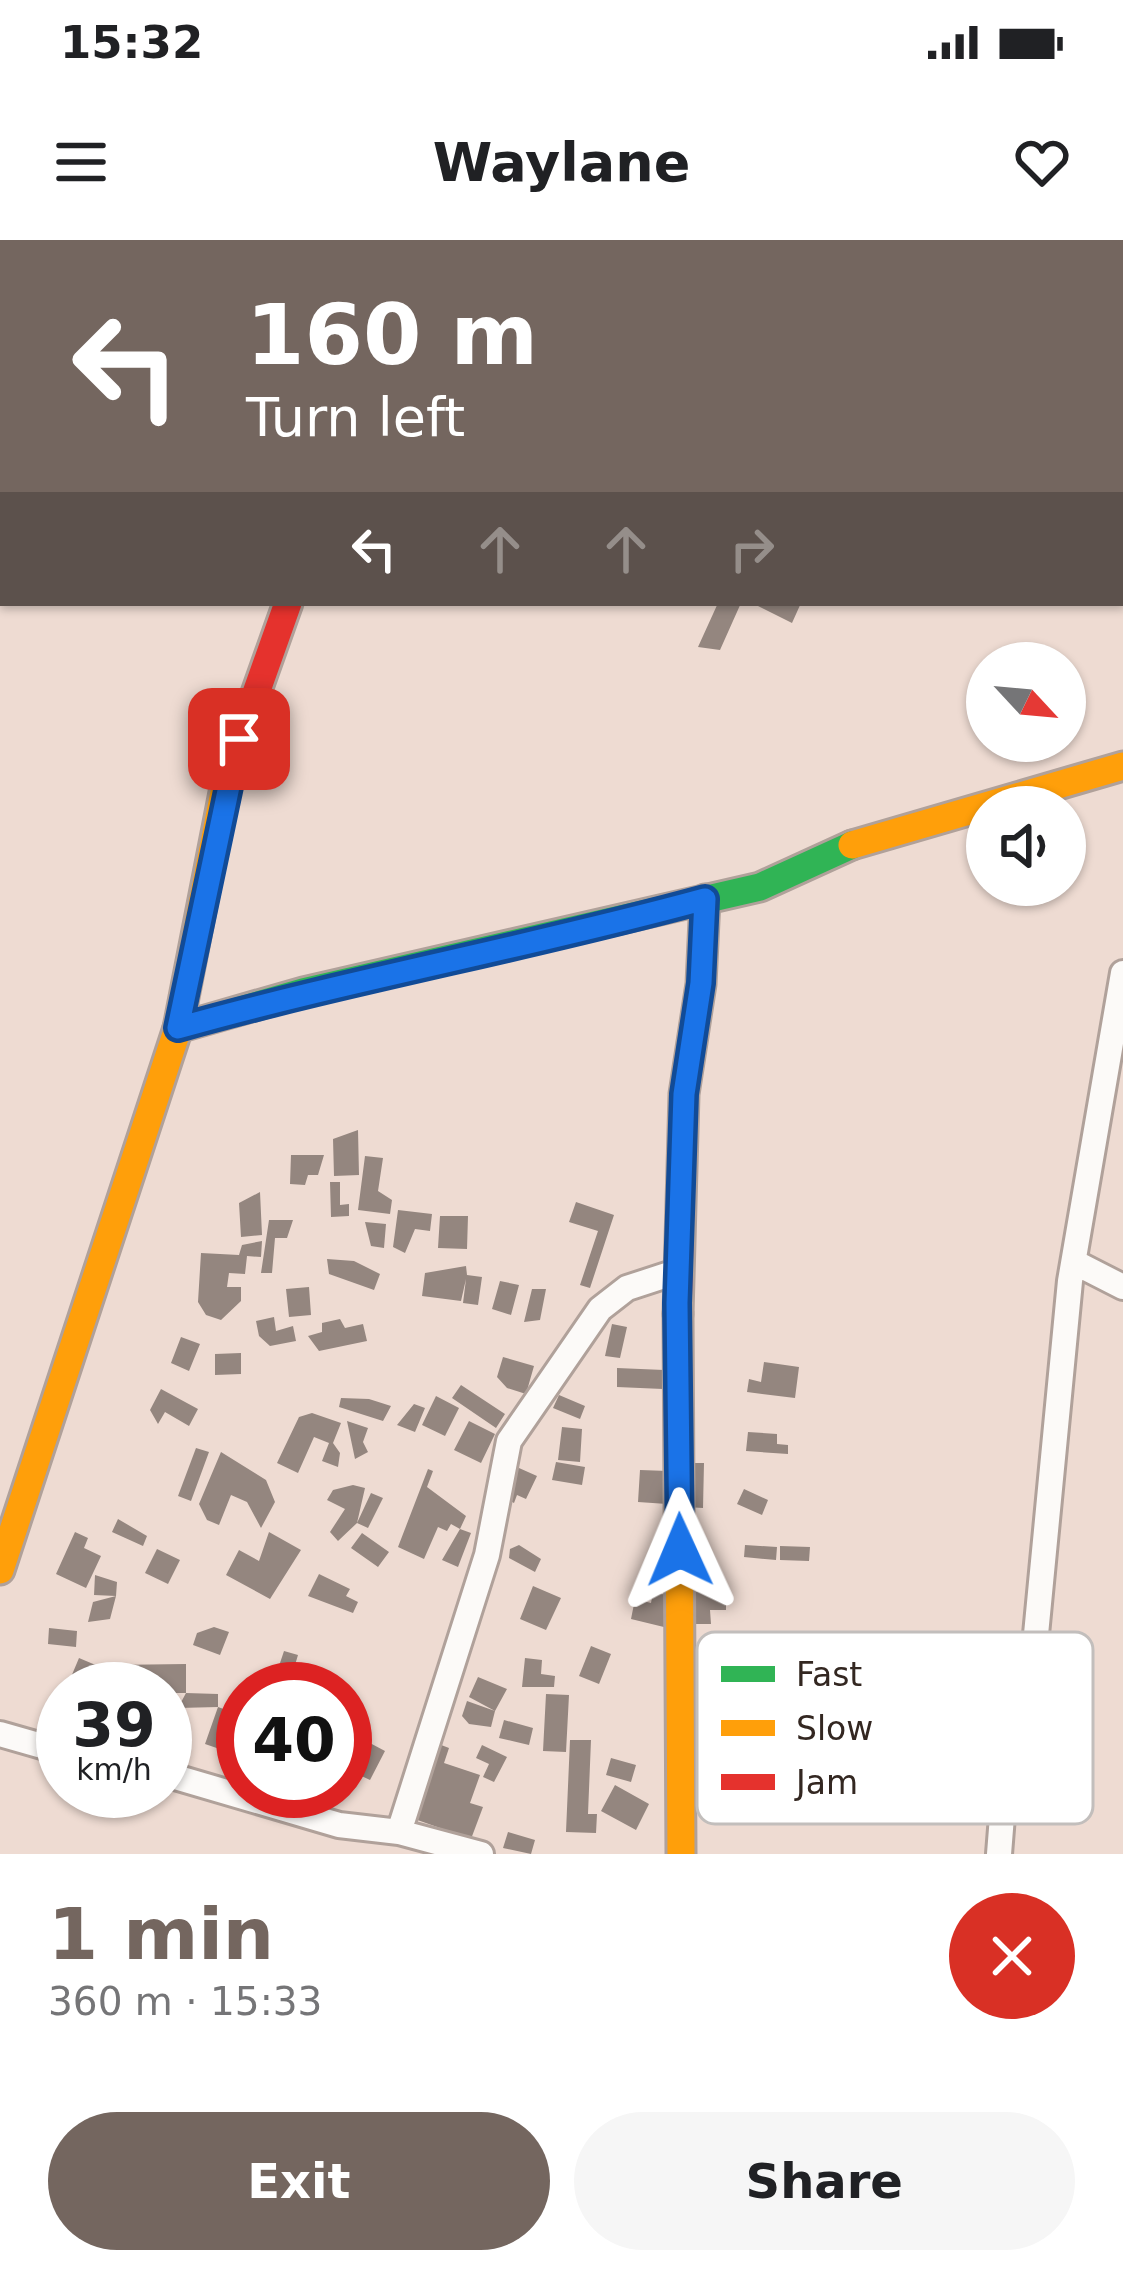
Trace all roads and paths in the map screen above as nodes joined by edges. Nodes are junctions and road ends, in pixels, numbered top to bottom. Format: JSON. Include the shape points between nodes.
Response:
{"nodes":[{"id":1,"x":285,"y":606,"type":"edge"},
{"id":2,"x":1123,"y":766,"type":"edge"},
{"id":3,"x":705,"y":899,"type":"junction"},
{"id":4,"x":1123,"y":973,"type":"edge"},
{"id":5,"x":178,"y":1028,"type":"junction"},
{"id":6,"x":1074,"y":1262,"type":"junction"},
{"id":7,"x":680,"y":1271,"type":"junction"},
{"id":8,"x":1123,"y":1287,"type":"edge"},
{"id":9,"x":0,"y":1570,"type":"edge"},
{"id":10,"x":1036,"y":1632,"type":"edge"},
{"id":11,"x":0,"y":1735,"type":"edge"},
{"id":12,"x":36,"y":1745,"type":"edge"},
{"id":13,"x":192,"y":1782,"type":"edge"},
{"id":14,"x":1001,"y":1824,"type":"edge"},
{"id":15,"x":391,"y":1840,"type":"edge"},
{"id":16,"x":481,"y":1854,"type":"edge"},
{"id":17,"x":681,"y":1854,"type":"edge"},
{"id":18,"x":998,"y":1854,"type":"edge"}],
"edges":[{"from":1,"to":5,"type":"street","via":[[227,776]]},
{"from":2,"to":3,"type":"street","via":[[836,850],[760,887]]},
{"from":3,"to":5,"type":"street"},
{"from":3,"to":7,"type":"street","via":[[684,1094]]},
{"from":4,"to":6,"type":"street"},
{"from":5,"to":9,"type":"street"},
{"from":6,"to":8,"type":"street"},
{"from":6,"to":10,"type":"street"},
{"from":7,"to":15,"type":"street","via":[[627,1288],[600,1309],[520,1420],[500,1475],[487,1555]]},
{"from":7,"to":17,"type":"street"},
{"from":11,"to":12,"type":"street"},
{"from":13,"to":15,"type":"street"},
{"from":14,"to":18,"type":"street"},
{"from":15,"to":16,"type":"street"}]}
